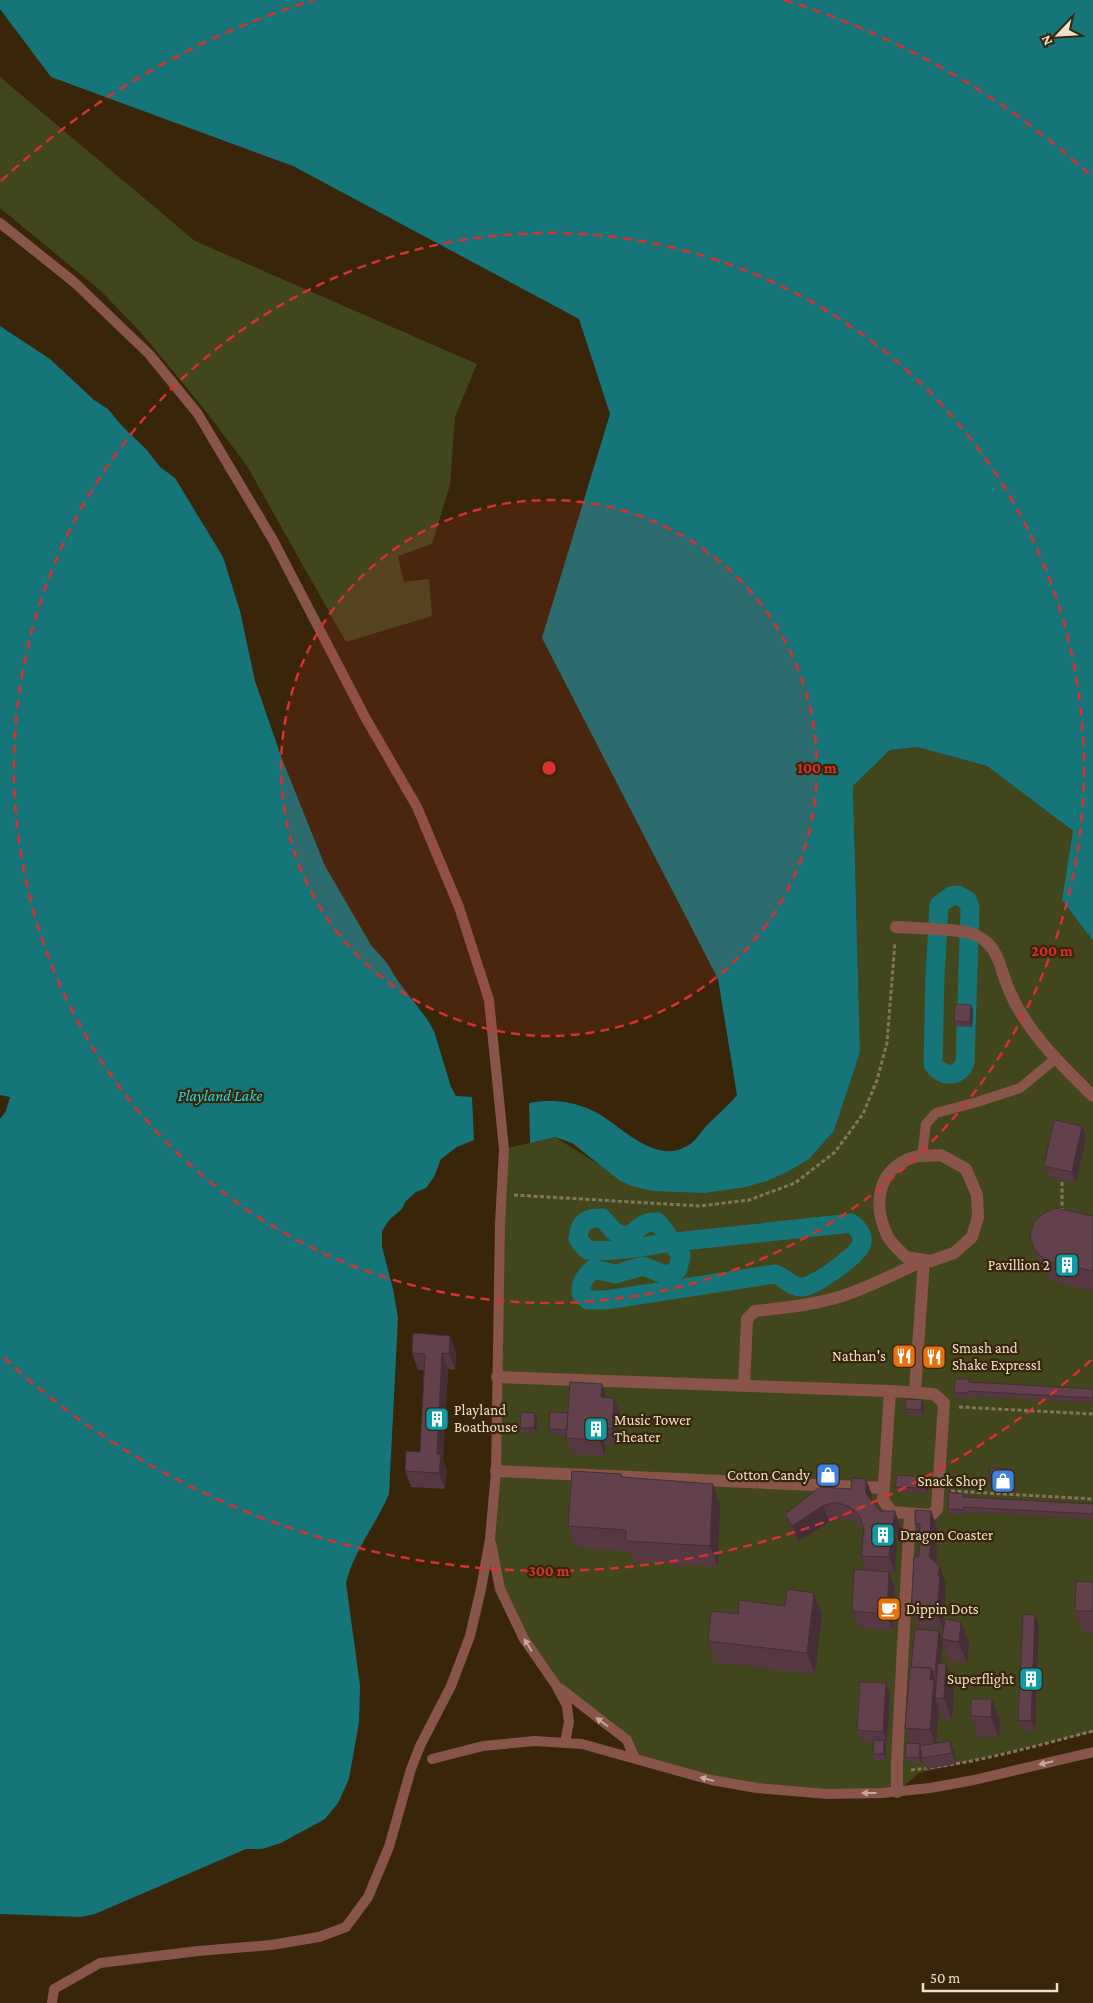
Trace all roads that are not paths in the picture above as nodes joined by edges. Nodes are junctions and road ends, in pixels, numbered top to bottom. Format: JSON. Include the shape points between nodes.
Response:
{"nodes":[{"id":1,"x":0,"y":223,"type":"edge"},
{"id":2,"x":896,"y":927,"type":"road end"},
{"id":3,"x":1055,"y":1059,"type":"junction"},
{"id":4,"x":1093,"y":1096,"type":"edge"},
{"id":5,"x":922,"y":1156,"type":"junction"},
{"id":6,"x":924,"y":1260,"type":"junction"},
{"id":7,"x":497,"y":1377,"type":"junction"},
{"id":8,"x":744,"y":1386,"type":"junction"},
{"id":9,"x":890,"y":1391,"type":"junction"},
{"id":10,"x":915,"y":1392,"type":"junction"},
{"id":11,"x":496,"y":1471,"type":"junction"},
{"id":12,"x":884,"y":1488,"type":"junction"},
{"id":13,"x":910,"y":1514,"type":"junction"},
{"id":14,"x":490,"y":1539,"type":"junction"},
{"id":15,"x":556,"y":1685,"type":"junction"},
{"id":16,"x":565,"y":1743,"type":"junction"},
{"id":17,"x":1093,"y":1752,"type":"edge"},
{"id":18,"x":634,"y":1757,"type":"junction"},
{"id":19,"x":432,"y":1759,"type":"dead end"},
{"id":20,"x":897,"y":1792,"type":"junction"},
{"id":21,"x":52,"y":2003,"type":"edge"}],
"edges":[{"from":1,"to":7,"type":"lane","via":[[74,282],[149,354],[198,414],[273,540],[365,717],[417,807],[459,907],[489,1000],[504,1148]]},
{"from":2,"to":3,"type":"street","via":[[974,933],[989,943],[1007,987],[1027,1023]]},
{"from":3,"to":4,"type":"street"},
{"from":3,"to":5,"type":"lane","via":[[1020,1088],[936,1113],[926,1124]]},
{"from":5,"to":6,"type":"street","via":[[893,1167],[881,1187],[879,1213],[889,1238],[906,1257]]},
{"from":5,"to":6,"type":"street","via":[[941,1155],[966,1169],[978,1202],[978,1217],[972,1237],[954,1253],[931,1261]]},
{"from":6,"to":8,"type":"street","via":[[840,1297],[755,1311],[747,1319]]},
{"from":6,"to":10,"type":"street"},
{"from":7,"to":8,"type":"street"},
{"from":7,"to":11,"type":"lane"},
{"from":8,"to":9,"type":"street"},
{"from":9,"to":10,"type":"street"},
{"from":9,"to":12,"type":"street"},
{"from":10,"to":13,"type":"street","via":[[934,1394],[944,1406],[937,1509],[931,1515]]},
{"from":11,"to":12,"type":"street"},
{"from":11,"to":14,"type":"lane"},
{"from":12,"to":13,"type":"street","via":[[884,1500],[892,1512]]},
{"from":13,"to":20,"type":"street"},
{"from":15,"to":14,"type":"lane","one_way":true,"via":[[524,1639],[500,1588]]},
{"from":14,"to":21,"type":"lane","via":[[470,1636],[451,1686],[411,1769],[389,1847],[368,1897],[346,1926],[319,1937],[271,1945],[100,1963],[54,1989]]},
{"from":15,"to":16,"type":"lane","via":[[567,1706],[569,1722]]},
{"from":18,"to":15,"type":"lane","one_way":true,"via":[[627,1740]]},
{"from":16,"to":18,"type":"lane"},
{"from":16,"to":19,"type":"lane","via":[[535,1741],[483,1746]]},
{"from":17,"to":20,"type":"lane","one_way":true,"via":[[974,1780]]},
{"from":20,"to":18,"type":"lane","one_way":true,"via":[[828,1794],[757,1788],[711,1780]]}]}
